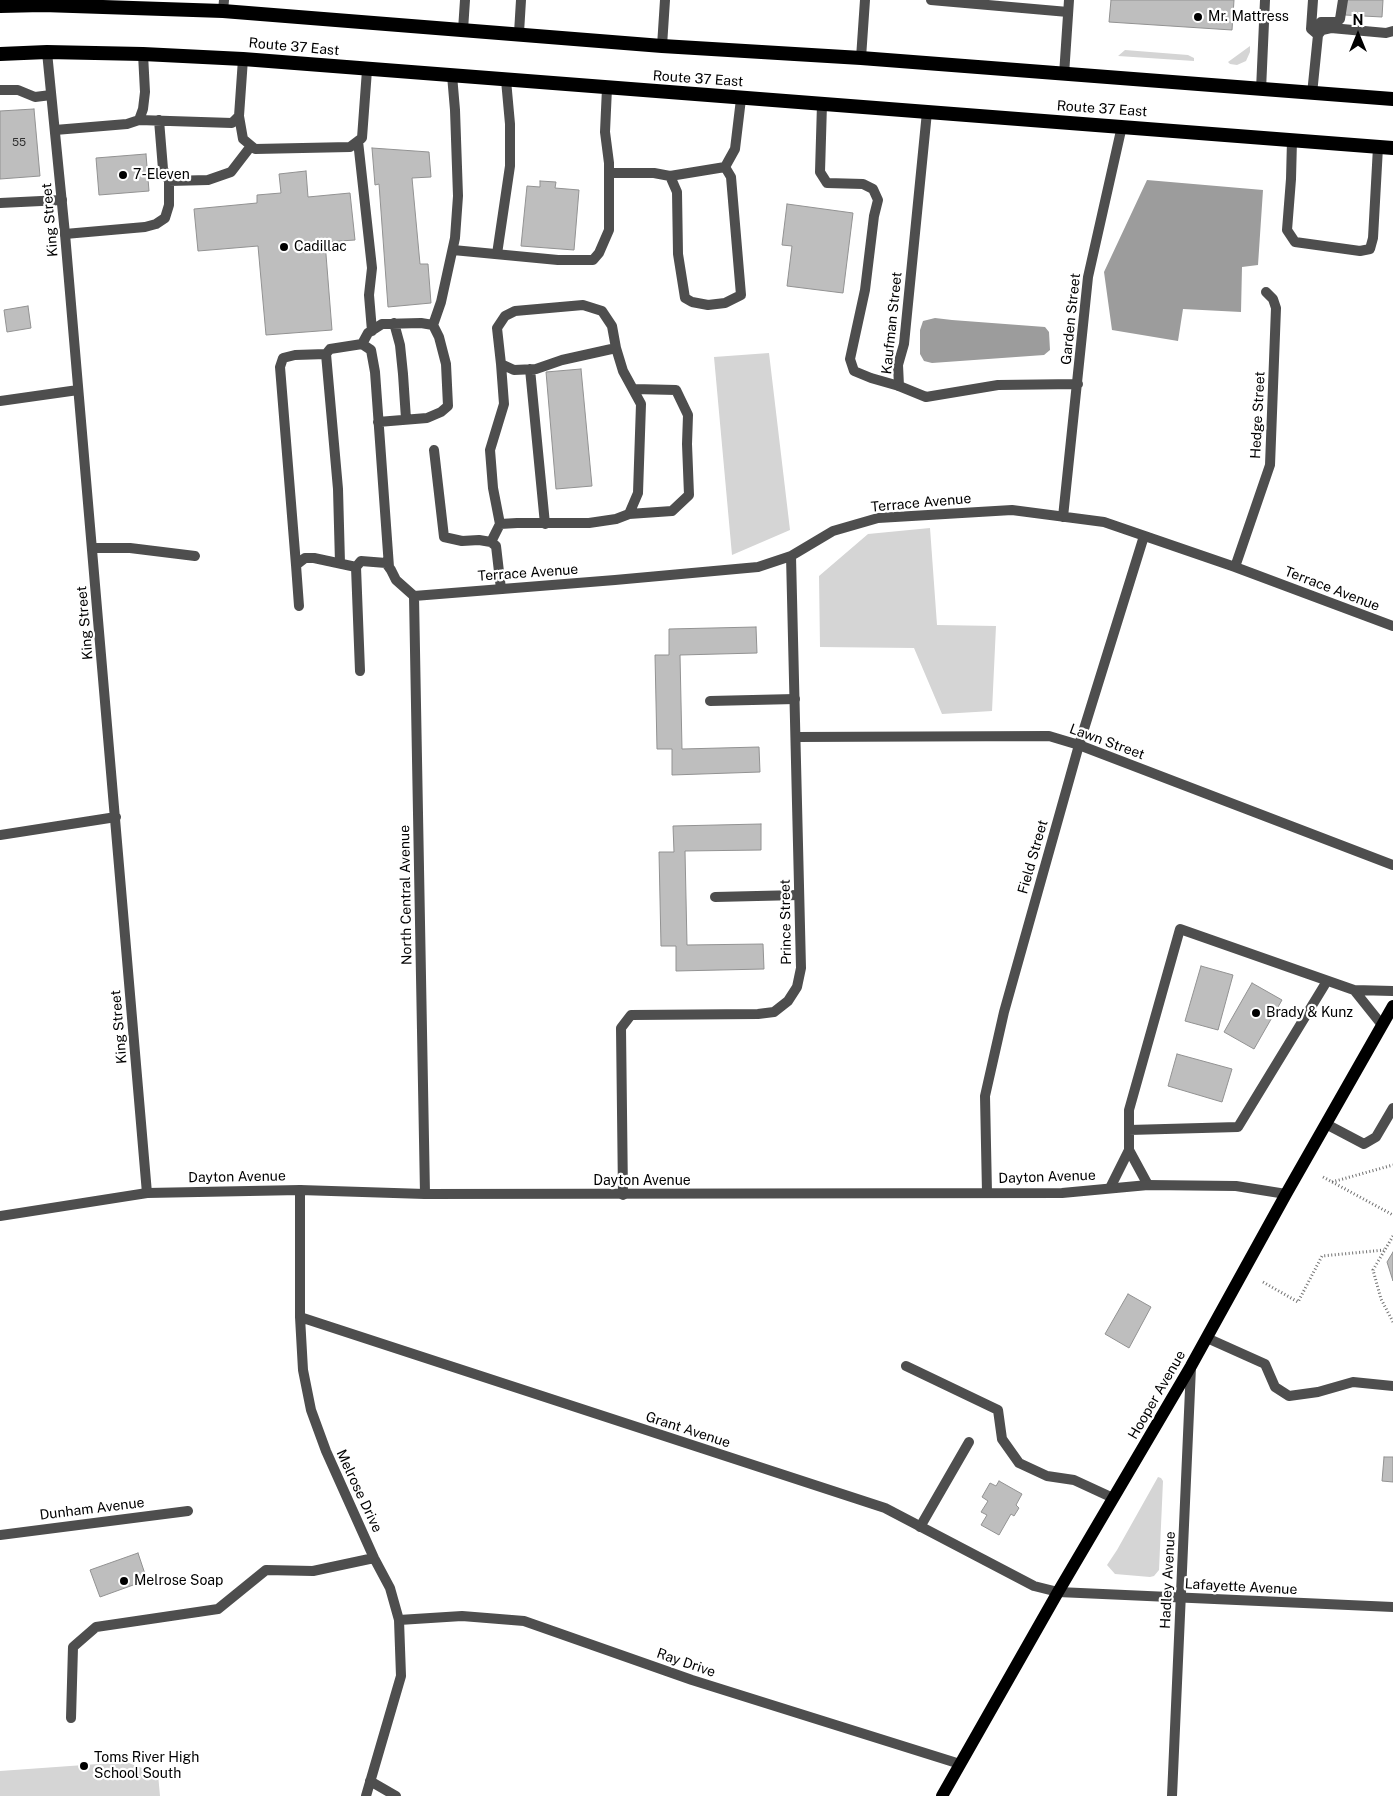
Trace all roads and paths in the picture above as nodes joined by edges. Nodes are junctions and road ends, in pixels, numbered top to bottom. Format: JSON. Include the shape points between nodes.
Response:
{"nodes":[{"id":1,"x":465,"y":0,"type":"edge"},
{"id":2,"x":521,"y":0,"type":"edge"},
{"id":3,"x":665,"y":0,"type":"edge"},
{"id":4,"x":865,"y":0,"type":"edge"},
{"id":5,"x":931,"y":0,"type":"edge"},
{"id":6,"x":1069,"y":0,"type":"edge"},
{"id":7,"x":1265,"y":0,"type":"edge"},
{"id":8,"x":1313,"y":0,"type":"edge"},
{"id":9,"x":1343,"y":0,"type":"edge"},
{"id":10,"x":42,"y":2,"type":"edge"},
{"id":11,"x":68,"y":3,"type":"edge"},
{"id":12,"x":156,"y":5,"type":"edge"},
{"id":13,"x":0,"y":6,"type":"edge"},
{"id":14,"x":223,"y":6,"type":"edge"},
{"id":15,"x":1068,"y":12,"type":"junction"},
{"id":16,"x":1340,"y":19,"type":"junction"},
{"id":17,"x":463,"y":30,"type":"junction"},
{"id":18,"x":1389,"y":32,"type":"edge"},
{"id":19,"x":519,"y":34,"type":"junction"},
{"id":20,"x":1318,"y":35,"type":"junction"},
{"id":21,"x":662,"y":46,"type":"junction"},
{"id":22,"x":47,"y":52,"type":"junction"},
{"id":23,"x":0,"y":54,"type":"edge"},
{"id":24,"x":143,"y":54,"type":"junction"},
{"id":25,"x":860,"y":58,"type":"junction"},
{"id":26,"x":243,"y":59,"type":"junction"},
{"id":27,"x":367,"y":70,"type":"junction"},
{"id":28,"x":452,"y":75,"type":"junction"},
{"id":29,"x":1064,"y":75,"type":"junction"},
{"id":30,"x":506,"y":80,"type":"junction"},
{"id":31,"x":607,"y":88,"type":"junction"},
{"id":32,"x":0,"y":90,"type":"edge"},
{"id":33,"x":1261,"y":90,"type":"junction"},
{"id":34,"x":1312,"y":94,"type":"junction"},
{"id":35,"x":51,"y":95,"type":"junction"},
{"id":36,"x":741,"y":99,"type":"junction"},
{"id":37,"x":1393,"y":100,"type":"edge"},
{"id":38,"x":822,"y":104,"type":"junction"},
{"id":39,"x":927,"y":112,"type":"junction"},
{"id":40,"x":239,"y":116,"type":"junction"},
{"id":41,"x":139,"y":120,"type":"junction"},
{"id":42,"x":159,"y":120,"type":"junction"},
{"id":43,"x":1122,"y":126,"type":"junction"},
{"id":44,"x":55,"y":130,"type":"junction"},
{"id":45,"x":1292,"y":140,"type":"junction"},
{"id":46,"x":358,"y":141,"type":"junction"},
{"id":47,"x":251,"y":146,"type":"junction"},
{"id":48,"x":1378,"y":147,"type":"junction"},
{"id":49,"x":1393,"y":148,"type":"edge"},
{"id":50,"x":725,"y":167,"type":"junction"},
{"id":51,"x":609,"y":173,"type":"junction"},
{"id":52,"x":670,"y":176,"type":"junction"},
{"id":53,"x":169,"y":181,"type":"junction"},
{"id":54,"x":62,"y":200,"type":"junction"},
{"id":55,"x":0,"y":203,"type":"edge"},
{"id":56,"x":65,"y":234,"type":"junction"},
{"id":57,"x":453,"y":250,"type":"junction"},
{"id":58,"x":498,"y":254,"type":"junction"},
{"id":59,"x":1266,"y":292,"type":"dead end"},
{"id":60,"x":394,"y":323,"type":"junction"},
{"id":61,"x":433,"y":326,"type":"junction"},
{"id":62,"x":372,"y":331,"type":"junction"},
{"id":63,"x":362,"y":344,"type":"junction"},
{"id":64,"x":616,"y":348,"type":"junction"},
{"id":65,"x":326,"y":354,"type":"junction"},
{"id":66,"x":501,"y":364,"type":"junction"},
{"id":67,"x":530,"y":369,"type":"junction"},
{"id":68,"x":1078,"y":384,"type":"junction"},
{"id":69,"x":900,"y":386,"type":"junction"},
{"id":70,"x":634,"y":389,"type":"junction"},
{"id":71,"x":78,"y":390,"type":"junction"},
{"id":72,"x":0,"y":401,"type":"edge"},
{"id":73,"x":406,"y":419,"type":"junction"},
{"id":74,"x":378,"y":422,"type":"junction"},
{"id":75,"x":434,"y":450,"type":"dead end"},
{"id":76,"x":629,"y":514,"type":"junction"},
{"id":77,"x":1063,"y":516,"type":"junction"},
{"id":78,"x":500,"y":524,"type":"junction"},
{"id":79,"x":544,"y":524,"type":"junction"},
{"id":80,"x":1144,"y":536,"type":"junction"},
{"id":81,"x":491,"y":542,"type":"junction"},
{"id":82,"x":92,"y":548,"type":"junction"},
{"id":83,"x":195,"y":556,"type":"dead end"},
{"id":84,"x":791,"y":556,"type":"junction"},
{"id":85,"x":340,"y":563,"type":"junction"},
{"id":86,"x":296,"y":565,"type":"junction"},
{"id":87,"x":389,"y":566,"type":"junction"},
{"id":88,"x":356,"y":567,"type":"junction"},
{"id":89,"x":1235,"y":567,"type":"junction"},
{"id":90,"x":501,"y":589,"type":"junction"},
{"id":91,"x":414,"y":596,"type":"junction"},
{"id":92,"x":299,"y":606,"type":"dead end"},
{"id":93,"x":1393,"y":626,"type":"edge"},
{"id":94,"x":360,"y":671,"type":"dead end"},
{"id":95,"x":795,"y":700,"type":"junction"},
{"id":96,"x":710,"y":701,"type":"dead end"},
{"id":97,"x":796,"y":737,"type":"junction"},
{"id":98,"x":1079,"y":745,"type":"junction"},
{"id":99,"x":116,"y":817,"type":"junction"},
{"id":100,"x":0,"y":835,"type":"edge"},
{"id":101,"x":1393,"y":865,"type":"edge"},
{"id":102,"x":799,"y":895,"type":"junction"},
{"id":103,"x":715,"y":897,"type":"dead end"},
{"id":104,"x":1327,"y":980,"type":"junction"},
{"id":105,"x":1354,"y":990,"type":"junction"},
{"id":106,"x":1393,"y":991,"type":"edge"},
{"id":107,"x":1393,"y":1006,"type":"edge"},
{"id":108,"x":1382,"y":1025,"type":"junction"},
{"id":109,"x":1393,"y":1108,"type":"edge"},
{"id":110,"x":1326,"y":1124,"type":"junction"},
{"id":111,"x":1129,"y":1130,"type":"junction"},
{"id":112,"x":1128,"y":1150,"type":"junction"},
{"id":113,"x":1393,"y":1165,"type":"edge"},
{"id":114,"x":1323,"y":1177,"type":"dead end"},
{"id":115,"x":1332,"y":1182,"type":"junction"},
{"id":116,"x":1148,"y":1185,"type":"junction"},
{"id":117,"x":1110,"y":1188,"type":"junction"},
{"id":118,"x":300,"y":1190,"type":"junction"},
{"id":119,"x":147,"y":1192,"type":"junction"},
{"id":120,"x":987,"y":1192,"type":"junction"},
{"id":121,"x":425,"y":1194,"type":"junction"},
{"id":122,"x":1286,"y":1194,"type":"junction"},
{"id":123,"x":623,"y":1195,"type":"junction"},
{"id":124,"x":0,"y":1216,"type":"edge"},
{"id":125,"x":1393,"y":1216,"type":"edge"},
{"id":126,"x":1393,"y":1236,"type":"edge"},
{"id":127,"x":1384,"y":1250,"type":"junction"},
{"id":128,"x":1264,"y":1282,"type":"dead end"},
{"id":129,"x":300,"y":1317,"type":"junction"},
{"id":130,"x":1393,"y":1322,"type":"edge"},
{"id":131,"x":1207,"y":1338,"type":"junction"},
{"id":132,"x":906,"y":1366,"type":"dead end"},
{"id":133,"x":1191,"y":1366,"type":"junction"},
{"id":134,"x":1393,"y":1386,"type":"edge"},
{"id":135,"x":969,"y":1442,"type":"dead end"},
{"id":136,"x":1113,"y":1498,"type":"junction"},
{"id":137,"x":188,"y":1510,"type":"dead end"},
{"id":138,"x":920,"y":1527,"type":"junction"},
{"id":139,"x":0,"y":1535,"type":"edge"},
{"id":140,"x":374,"y":1558,"type":"junction"},
{"id":141,"x":1058,"y":1592,"type":"junction"},
{"id":142,"x":1181,"y":1598,"type":"junction"},
{"id":143,"x":1393,"y":1608,"type":"edge"},
{"id":144,"x":399,"y":1620,"type":"junction"},
{"id":145,"x":71,"y":1718,"type":"dead end"},
{"id":146,"x":960,"y":1764,"type":"junction"},
{"id":147,"x":370,"y":1781,"type":"junction"},
{"id":148,"x":366,"y":1796,"type":"edge"},
{"id":149,"x":396,"y":1796,"type":"edge"},
{"id":150,"x":942,"y":1796,"type":"edge"},
{"id":151,"x":1172,"y":1796,"type":"edge"}],
"edges":[{"from":1,"to":17,"type":"street"},
{"from":2,"to":19,"type":"street"},
{"from":3,"to":21,"type":"street"},
{"from":4,"to":25,"type":"street"},
{"from":5,"to":15,"type":"street"},
{"from":6,"to":15,"type":"street"},
{"from":7,"to":33,"type":"street"},
{"from":8,"to":20,"type":"street","via":[[1311,29]]},
{"from":9,"to":16,"type":"street"},
{"from":10,"to":11,"type":"highway"},
{"from":10,"to":13,"type":"highway"},
{"from":11,"to":12,"type":"highway"},
{"from":12,"to":14,"type":"highway"},
{"from":14,"to":17,"type":"highway"},
{"from":15,"to":29,"type":"street"},
{"from":16,"to":18,"type":"street","via":[[1346,24]]},
{"from":16,"to":20,"type":"street","via":[[1321,22]]},
{"from":17,"to":19,"type":"highway"},
{"from":18,"to":20,"type":"street","via":[[1331,28],[1322,30]]},
{"from":19,"to":21,"type":"highway"},
{"from":20,"to":34,"type":"street"},
{"from":21,"to":25,"type":"highway"},
{"from":22,"to":23,"type":"highway","name":"Route 37 East"},
{"from":22,"to":24,"type":"highway","name":"Route 37 East"},
{"from":22,"to":35,"type":"street","name":"King Street"},
{"from":24,"to":26,"type":"highway","name":"Route 37 East"},
{"from":24,"to":41,"type":"street","via":[[145,92]]},
{"from":25,"to":29,"type":"highway"},
{"from":26,"to":27,"type":"highway","name":"Route 37 East"},
{"from":26,"to":40,"type":"street"},
{"from":27,"to":28,"type":"highway","name":"Route 37 East"},
{"from":27,"to":46,"type":"street","via":[[363,132]]},
{"from":28,"to":30,"type":"highway","name":"Route 37 East"},
{"from":28,"to":57,"type":"street","via":[[458,196]]},
{"from":29,"to":33,"type":"highway"},
{"from":30,"to":31,"type":"highway","name":"Route 37 East"},
{"from":30,"to":58,"type":"street","via":[[510,166]]},
{"from":31,"to":36,"type":"highway","name":"Route 37 East"},
{"from":31,"to":51,"type":"street","via":[[605,132]]},
{"from":32,"to":35,"type":"street","via":[[18,90],[35,97]]},
{"from":33,"to":34,"type":"highway"},
{"from":34,"to":37,"type":"highway"},
{"from":35,"to":44,"type":"street","name":"King Street"},
{"from":36,"to":38,"type":"highway","name":"Route 37 East"},
{"from":36,"to":50,"type":"street","via":[[735,149]]},
{"from":38,"to":39,"type":"highway","name":"Route 37 East"},
{"from":38,"to":69,"type":"street","via":[[820,172],[826,183],[863,184],[873,190],[878,200],[850,359],[854,372]]},
{"from":39,"to":43,"type":"highway","name":"Route 37 East"},
{"from":39,"to":69,"type":"street","name":"Kaufman Street","via":[[904,344],[898,365]]},
{"from":40,"to":42,"type":"street","via":[[232,123]]},
{"from":40,"to":47,"type":"street","via":[[243,139]]},
{"from":41,"to":42,"type":"street"},
{"from":41,"to":44,"type":"street","via":[[127,124]]},
{"from":42,"to":53,"type":"street","via":[[163,169]]},
{"from":43,"to":45,"type":"highway","name":"Route 37 East"},
{"from":43,"to":68,"type":"street","name":"Garden Street","via":[[1088,277]]},
{"from":44,"to":54,"type":"street","name":"King Street"},
{"from":45,"to":48,"type":"highway","name":"Route 37 East"},
{"from":45,"to":48,"type":"street","via":[[1287,230],[1295,242],[1360,251],[1370,248],[1373,238]]},
{"from":46,"to":47,"type":"street","via":[[350,147],[255,149]]},
{"from":46,"to":62,"type":"street","via":[[372,268],[369,294]]},
{"from":47,"to":53,"type":"street","via":[[231,172],[208,180]]},
{"from":48,"to":49,"type":"highway","name":"Route 37 East"},
{"from":50,"to":52,"type":"street"},
{"from":50,"to":52,"type":"street","via":[[731,177],[741,296],[725,303],[708,305],[685,298],[678,254],[677,192]]},
{"from":51,"to":52,"type":"street"},
{"from":51,"to":58,"type":"street","via":[[609,230],[593,260]]},
{"from":53,"to":56,"type":"street","via":[[167,212],[165,218],[156,224]]},
{"from":54,"to":55,"type":"street"},
{"from":54,"to":56,"type":"street","name":"King Street"},
{"from":56,"to":71,"type":"street","name":"King Street"},
{"from":57,"to":58,"type":"street"},
{"from":57,"to":61,"type":"street"},
{"from":59,"to":89,"type":"street","name":"Hedge Street","via":[[1276,308],[1270,465]]},
{"from":60,"to":61,"type":"street"},
{"from":60,"to":62,"type":"street","via":[[382,324]]},
{"from":60,"to":73,"type":"street","via":[[401,355]]},
{"from":61,"to":73,"type":"street","via":[[446,364],[448,406],[427,418]]},
{"from":62,"to":63,"type":"street"},
{"from":63,"to":65,"type":"street","via":[[330,349]]},
{"from":63,"to":74,"type":"street","via":[[371,350]]},
{"from":64,"to":66,"type":"street","via":[[612,326],[602,311],[583,306],[515,311],[505,316],[498,328]]},
{"from":64,"to":67,"type":"street"},
{"from":64,"to":70,"type":"street","via":[[623,371]]},
{"from":65,"to":85,"type":"street","via":[[338,489]]},
{"from":65,"to":86,"type":"street","via":[[283,358],[280,367]]},
{"from":66,"to":67,"type":"street","via":[[514,370]]},
{"from":66,"to":78,"type":"street","via":[[504,404],[490,450]]},
{"from":67,"to":79,"type":"street"},
{"from":68,"to":69,"type":"street","name":"Kaufman Street","via":[[998,385],[926,397]]},
{"from":68,"to":77,"type":"street","name":"Garden Street"},
{"from":70,"to":76,"type":"street","via":[[641,404],[638,493]]},
{"from":70,"to":76,"type":"street","via":[[676,390],[688,415],[688,495],[672,511]]},
{"from":71,"to":72,"type":"street"},
{"from":71,"to":82,"type":"street","name":"King Street"},
{"from":73,"to":74,"type":"street"},
{"from":74,"to":87,"type":"street"},
{"from":75,"to":81,"type":"street","via":[[444,538]]},
{"from":76,"to":79,"type":"street","via":[[589,523]]},
{"from":77,"to":80,"type":"street","name":"Terrace Avenue","via":[[1104,522]]},
{"from":77,"to":84,"type":"street","name":"Terrace Avenue","via":[[1012,510],[878,518],[833,531]]},
{"from":78,"to":79,"type":"street"},
{"from":78,"to":81,"type":"street"},
{"from":80,"to":89,"type":"street","name":"Terrace Avenue"},
{"from":80,"to":98,"type":"street","name":"Field Street"},
{"from":81,"to":90,"type":"street","via":[[496,546]]},
{"from":82,"to":83,"type":"street","via":[[130,548]]},
{"from":82,"to":99,"type":"street","name":"King Street"},
{"from":84,"to":90,"type":"street","name":"Terrace Avenue","via":[[758,567]]},
{"from":84,"to":95,"type":"street","name":"Prince Street"},
{"from":85,"to":86,"type":"street","via":[[305,558]]},
{"from":85,"to":88,"type":"street"},
{"from":86,"to":92,"type":"street"},
{"from":87,"to":88,"type":"street","via":[[361,561]]},
{"from":87,"to":91,"type":"street","via":[[396,580]]},
{"from":88,"to":94,"type":"street"},
{"from":89,"to":93,"type":"street","name":"Terrace Avenue"},
{"from":90,"to":91,"type":"street","name":"Terrace Avenue"},
{"from":91,"to":121,"type":"street","name":"North Central Avenue"},
{"from":95,"to":96,"type":"street"},
{"from":95,"to":97,"type":"street","name":"Prince Street"},
{"from":97,"to":98,"type":"street","name":"Lawn Street","via":[[1049,736]]},
{"from":97,"to":102,"type":"street","name":"Prince Street"},
{"from":98,"to":101,"type":"street","name":"Lawn Street"},
{"from":98,"to":120,"type":"street","name":"Field Street","via":[[1004,1012],[984,1096]]},
{"from":99,"to":100,"type":"street"},
{"from":99,"to":119,"type":"street","name":"King Street"},
{"from":102,"to":103,"type":"street"},
{"from":102,"to":123,"type":"street","name":"Prince Street","via":[[801,968],[797,987],[774,1012],[632,1015],[621,1028]]},
{"from":104,"to":105,"type":"street"},
{"from":104,"to":111,"type":"street","via":[[1238,1127]]},
{"from":104,"to":111,"type":"street","via":[[1180,929],[1130,1110]]},
{"from":105,"to":106,"type":"street"},
{"from":105,"to":108,"type":"street"},
{"from":107,"to":108,"type":"main road","name":"Hooper Avenue"},
{"from":108,"to":110,"type":"main road","name":"Hooper Avenue"},
{"from":109,"to":110,"type":"street","via":[[1376,1137],[1364,1144]]},
{"from":110,"to":122,"type":"main road","name":"Hooper Avenue"},
{"from":111,"to":112,"type":"street"},
{"from":112,"to":116,"type":"street"},
{"from":112,"to":117,"type":"street"},
{"from":113,"to":115,"type":"path"},
{"from":114,"to":115,"type":"path"},
{"from":115,"to":125,"type":"path"},
{"from":116,"to":117,"type":"street","name":"Dayton Avenue"},
{"from":116,"to":122,"type":"street","name":"Dayton Avenue","via":[[1236,1186]]},
{"from":117,"to":120,"type":"street","name":"Dayton Avenue","via":[[1062,1193]]},
{"from":118,"to":119,"type":"street","name":"Dayton Avenue"},
{"from":118,"to":121,"type":"street","name":"Dayton Avenue"},
{"from":118,"to":129,"type":"street","name":"Melrose Drive"},
{"from":119,"to":124,"type":"street","name":"Dayton Avenue"},
{"from":120,"to":123,"type":"street","name":"Dayton Avenue"},
{"from":121,"to":123,"type":"street","name":"Dayton Avenue"},
{"from":122,"to":131,"type":"main road","name":"Hooper Avenue"},
{"from":126,"to":127,"type":"path"},
{"from":127,"to":128,"type":"path","via":[[1322,1256],[1298,1302]]},
{"from":127,"to":130,"type":"path","via":[[1373,1270],[1381,1299]]},
{"from":129,"to":138,"type":"street","name":"Grant Avenue","via":[[885,1508]]},
{"from":129,"to":140,"type":"street","name":"Melrose Drive","via":[[303,1370],[311,1410]]},
{"from":131,"to":133,"type":"main road","name":"Hooper Avenue"},
{"from":131,"to":134,"type":"street","via":[[1265,1364],[1275,1387],[1289,1396],[1352,1382]]},
{"from":132,"to":136,"type":"street","via":[[998,1410],[1002,1439],[1019,1463],[1047,1476],[1074,1480]]},
{"from":133,"to":136,"type":"main road","name":"Hooper Avenue"},
{"from":133,"to":142,"type":"street","name":"Hadley Avenue"},
{"from":135,"to":138,"type":"street"},
{"from":136,"to":141,"type":"main road","name":"Hooper Avenue"},
{"from":137,"to":139,"type":"street","name":"Dunham Avenue"},
{"from":138,"to":141,"type":"street","name":"Grant Avenue","via":[[1034,1586]]},
{"from":140,"to":144,"type":"street","name":"Melrose Drive","via":[[390,1588]]},
{"from":140,"to":145,"type":"street","via":[[313,1571],[266,1570],[218,1609],[96,1627],[73,1647]]},
{"from":141,"to":142,"type":"street","name":"Lafayette Avenue"},
{"from":141,"to":146,"type":"main road","name":"Hooper Avenue"},
{"from":142,"to":143,"type":"street","name":"Lafayette Avenue"},
{"from":142,"to":151,"type":"street","name":"Hadley Avenue"},
{"from":144,"to":146,"type":"street","name":"Ray Drive","via":[[462,1616],[524,1621],[692,1680]]},
{"from":144,"to":147,"type":"street","name":"Melrose Drive","via":[[401,1676]]},
{"from":146,"to":150,"type":"main road","name":"Hooper Avenue"},
{"from":147,"to":148,"type":"street","name":"Melrose Drive"},
{"from":147,"to":149,"type":"street"}]}
